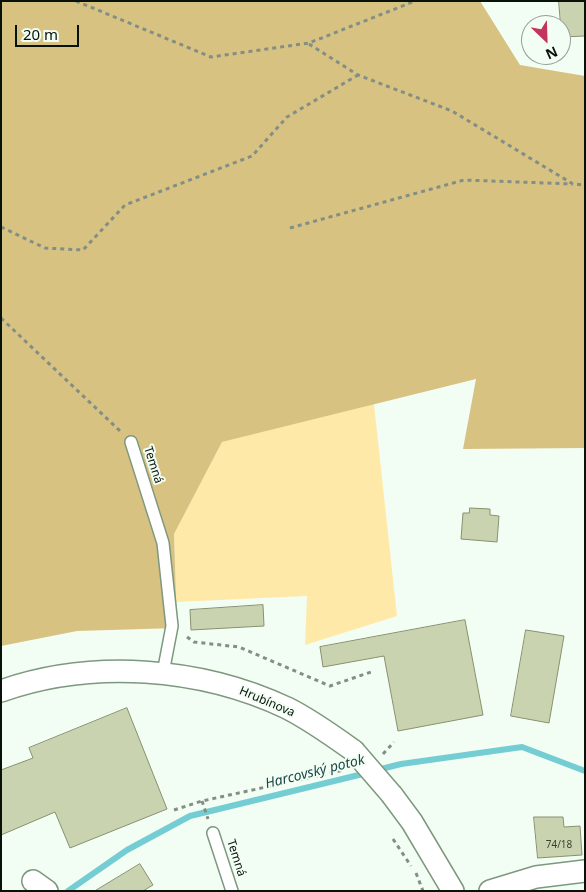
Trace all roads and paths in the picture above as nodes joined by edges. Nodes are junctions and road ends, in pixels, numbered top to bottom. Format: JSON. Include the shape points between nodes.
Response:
{"nodes":[{"id":1,"x":76,"y":1,"type":"edge"},
{"id":2,"x":415,"y":1,"type":"edge"},
{"id":3,"x":309,"y":44,"type":"junction"},
{"id":4,"x":358,"y":75,"type":"junction"},
{"id":5,"x":574,"y":184,"type":"junction"},
{"id":6,"x":585,"y":185,"type":"edge"},
{"id":7,"x":1,"y":227,"type":"edge"},
{"id":8,"x":290,"y":228,"type":"dead end"},
{"id":9,"x":1,"y":318,"type":"edge"},
{"id":10,"x":131,"y":442,"type":"joint"},
{"id":11,"x":172,"y":626,"type":"junction"},
{"id":12,"x":371,"y":672,"type":"dead end"},
{"id":13,"x":163,"y":673,"type":"junction"},
{"id":14,"x":1,"y":691,"type":"edge"},
{"id":15,"x":394,"y":742,"type":"dead end"},
{"id":16,"x":381,"y":755,"type":"dead end"},
{"id":17,"x":351,"y":760,"type":"junction"},
{"id":18,"x":174,"y":810,"type":"dead end"},
{"id":19,"x":213,"y":833,"type":"dead end"},
{"id":20,"x":393,"y":839,"type":"dead end"},
{"id":21,"x":585,"y":871,"type":"edge"},
{"id":22,"x":232,"y":891,"type":"edge"},
{"id":23,"x":423,"y":891,"type":"edge"},
{"id":24,"x":453,"y":891,"type":"edge"},
{"id":25,"x":490,"y":891,"type":"edge"}],
"edges":[{"from":1,"to":3,"type":"path","via":[[210,57]]},
{"from":2,"to":3,"type":"path"},
{"from":3,"to":4,"type":"path"},
{"from":4,"to":5,"type":"path","via":[[452,111]]},
{"from":4,"to":7,"type":"path","via":[[287,117],[252,156],[125,205],[82,250],[45,248]]},
{"from":5,"to":6,"type":"path"},
{"from":5,"to":8,"type":"path","via":[[464,180]]},
{"from":9,"to":10,"type":"path","name":"Temná"},
{"from":10,"to":11,"type":"lane","name":"Temná","via":[[164,543]]},
{"from":11,"to":12,"type":"path","via":[[194,642],[239,647],[330,686]]},
{"from":11,"to":13,"type":"lane","name":"Temná"},
{"from":13,"to":14,"type":"street","name":"Hrubínova","via":[[74,674],[29,681]]},
{"from":13,"to":17,"type":"street","name":"Hrubínova","via":[[227,686],[296,713]]},
{"from":15,"to":16,"type":"path"},
{"from":17,"to":18,"type":"path"},
{"from":17,"to":24,"type":"street","name":"Hrubínova","bridge":true,"via":[[392,795]]},
{"from":19,"to":22,"type":"lane","name":"Temná"},
{"from":20,"to":23,"type":"path","via":[[415,871]]},
{"from":21,"to":25,"type":"street","via":[[536,877]]}]}
